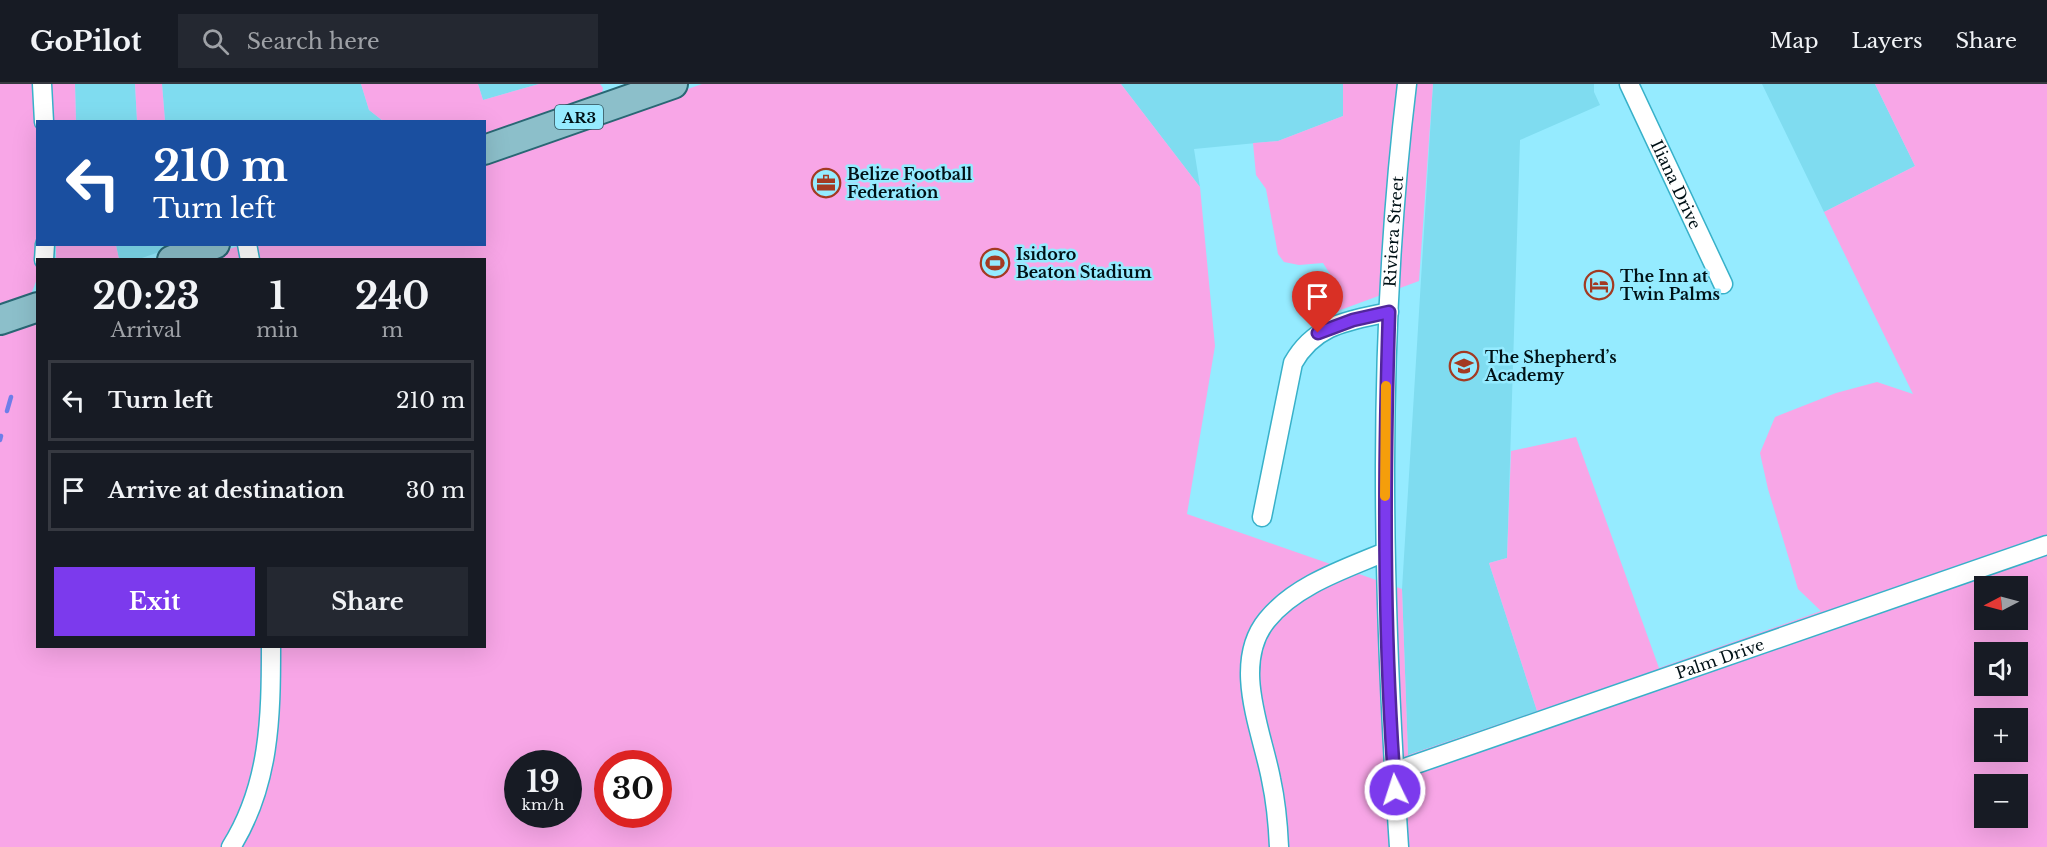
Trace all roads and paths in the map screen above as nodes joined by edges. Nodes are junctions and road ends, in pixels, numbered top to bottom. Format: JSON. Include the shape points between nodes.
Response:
{"nodes":[{"id":1,"x":42,"y":84,"type":"edge"},
{"id":2,"x":673,"y":84,"type":"edge"},
{"id":3,"x":1407,"y":84,"type":"edge"},
{"id":4,"x":1629,"y":84,"type":"edge"},
{"id":5,"x":44,"y":120,"type":"edge"},
{"id":6,"x":486,"y":149,"type":"edge"},
{"id":7,"x":210,"y":246,"type":"edge"},
{"id":8,"x":177,"y":258,"type":"edge"},
{"id":9,"x":1724,"y":284,"type":"dead end"},
{"id":10,"x":36,"y":308,"type":"edge"},
{"id":11,"x":1389,"y":312,"type":"junction"},
{"id":12,"x":0,"y":320,"type":"edge"},
{"id":13,"x":1262,"y":517,"type":"dead end"},
{"id":14,"x":2047,"y":545,"type":"edge"},
{"id":15,"x":1385,"y":552,"type":"junction"},
{"id":16,"x":271,"y":648,"type":"edge"},
{"id":17,"x":1393,"y":772,"type":"junction"},
{"id":18,"x":231,"y":847,"type":"edge"},
{"id":19,"x":1279,"y":847,"type":"edge"},
{"id":20,"x":1399,"y":847,"type":"edge"}],
"edges":[{"from":1,"to":5,"type":"street"},
{"from":2,"to":6,"type":"main road","number":"AR3"},
{"from":3,"to":11,"type":"street","name":"Riviera Street","via":[[1396,173]]},
{"from":4,"to":9,"type":"street","name":"Iliana Drive"},
{"from":7,"to":8,"type":"main road"},
{"from":10,"to":12,"type":"main road"},
{"from":11,"to":13,"type":"street","via":[[1318,333],[1300,351],[1293,363]]},
{"from":11,"to":15,"type":"street","name":"Riviera Street"},
{"from":14,"to":17,"type":"street","name":"Palm Drive"},
{"from":15,"to":17,"type":"street","name":"Riviera Street"},
{"from":15,"to":19,"type":"street","via":[[1336,572],[1291,598],[1267,619],[1254,645],[1251,679],[1276,803]]},
{"from":16,"to":18,"type":"street","via":[[265,769],[240,834]]},
{"from":17,"to":20,"type":"street","name":"Riviera Street"}]}
